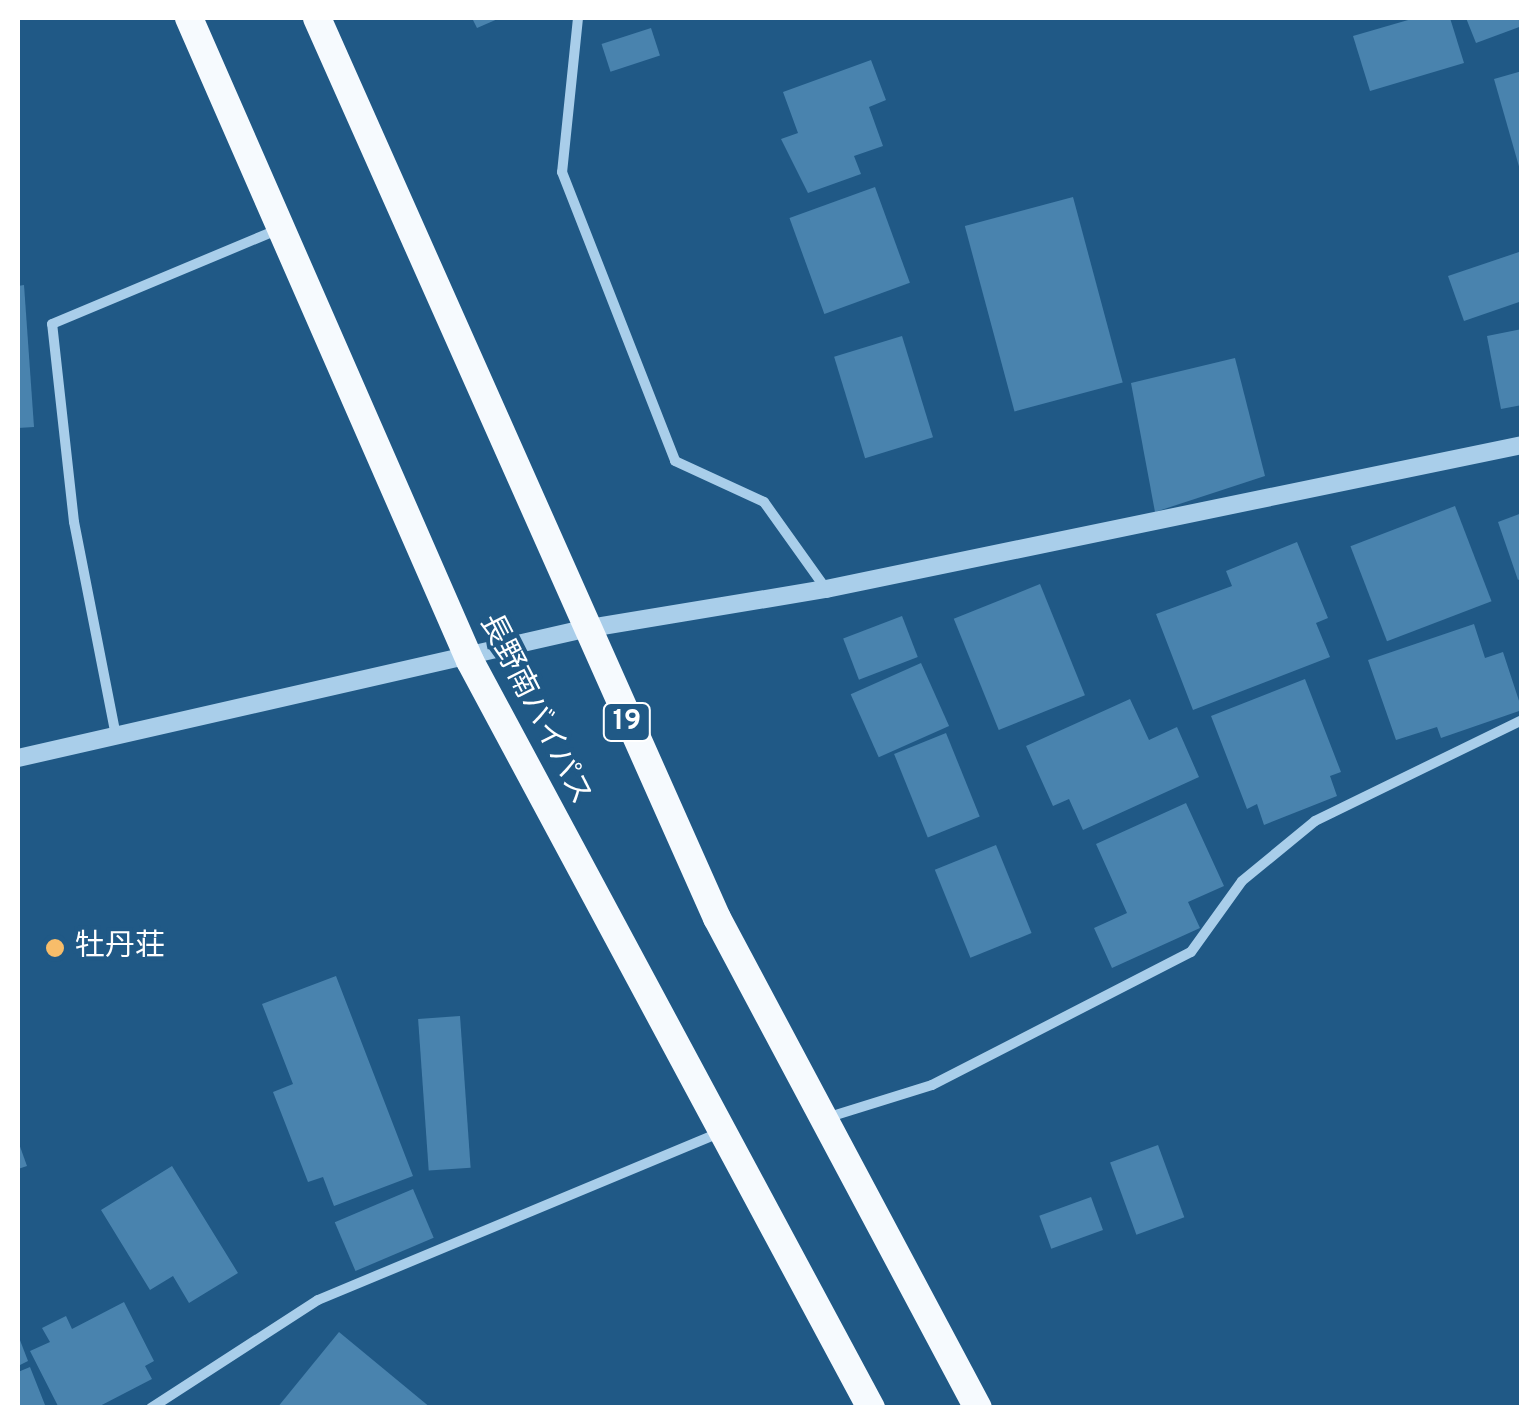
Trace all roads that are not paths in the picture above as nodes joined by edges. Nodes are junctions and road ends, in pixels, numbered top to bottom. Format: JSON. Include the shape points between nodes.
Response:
{"nodes":[{"id":1,"x":189,"y":18,"type":"edge"},
{"id":2,"x":317,"y":18,"type":"edge"},
{"id":3,"x":578,"y":18,"type":"edge"},
{"id":4,"x":283,"y":228,"type":"junction"},
{"id":5,"x":1522,"y":445,"type":"edge"},
{"id":6,"x":826,"y":589,"type":"junction"},
{"id":7,"x":584,"y":628,"type":"junction"},
{"id":8,"x":470,"y":661,"type":"junction"},
{"id":9,"x":1522,"y":720,"type":"edge"},
{"id":10,"x":116,"y":736,"type":"junction"},
{"id":11,"x":18,"y":758,"type":"edge"},
{"id":12,"x":826,"y":1118,"type":"junction"},
{"id":13,"x":716,"y":1134,"type":"junction"},
{"id":14,"x":150,"y":1408,"type":"edge"},
{"id":15,"x":871,"y":1408,"type":"edge"},
{"id":16,"x":978,"y":1408,"type":"edge"}],
"edges":[{"from":1,"to":4,"type":"highway","name":"長野南バイパス"},
{"from":2,"to":7,"type":"highway","number":"19"},
{"from":3,"to":6,"type":"street","via":[[562,172],[674,461],[764,502]]},
{"from":4,"to":8,"type":"highway","name":"長野南バイパス"},
{"from":4,"to":10,"type":"street","via":[[52,324],[74,522]]},
{"from":5,"to":6,"type":"street"},
{"from":6,"to":7,"type":"street"},
{"from":7,"to":8,"type":"street"},
{"from":7,"to":12,"type":"highway","number":"19","via":[[717,918]]},
{"from":8,"to":10,"type":"street"},
{"from":8,"to":13,"type":"highway","name":"長野南バイパス"},
{"from":9,"to":12,"type":"street","via":[[1315,821],[1242,881],[1191,952],[932,1084]]},
{"from":10,"to":11,"type":"street"},
{"from":12,"to":16,"type":"highway","number":"19"},
{"from":13,"to":14,"type":"street","via":[[318,1300]]},
{"from":13,"to":15,"type":"highway","name":"長野南バイパス"}]}
